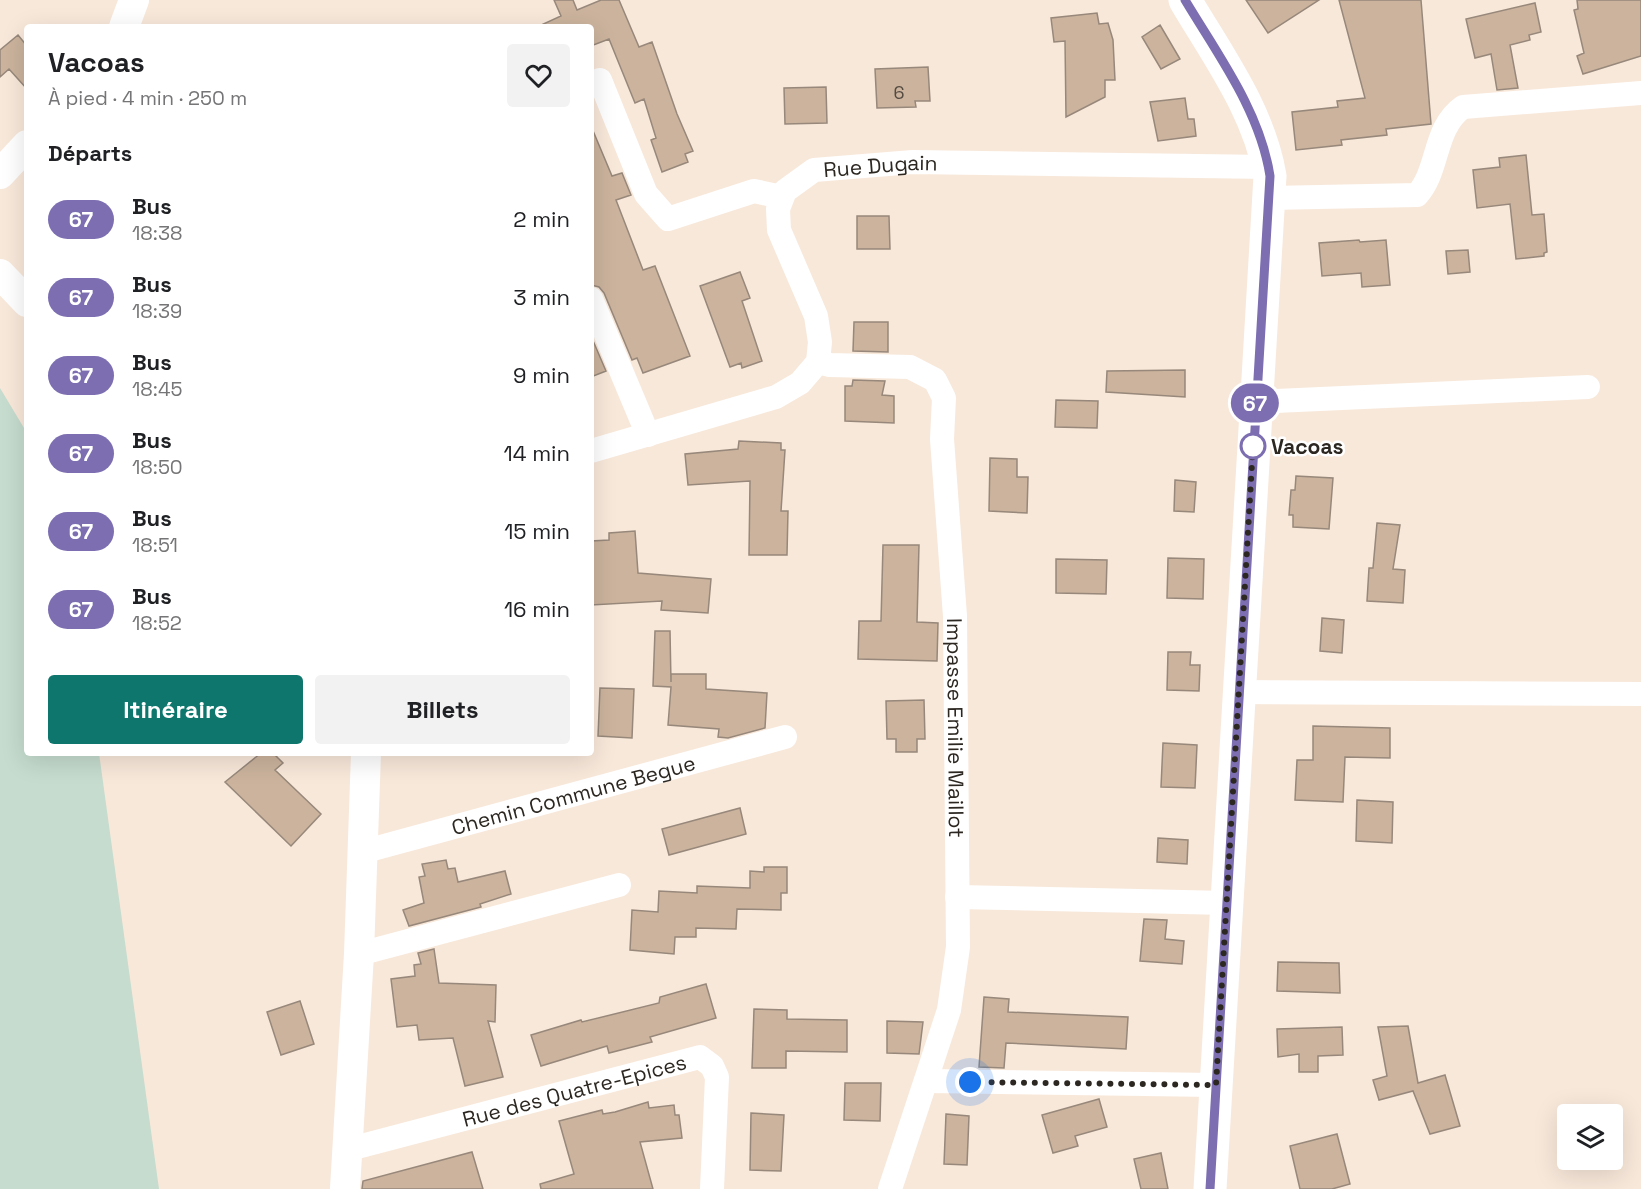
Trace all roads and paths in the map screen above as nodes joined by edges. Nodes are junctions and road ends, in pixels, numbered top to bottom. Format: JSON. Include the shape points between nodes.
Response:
{"nodes":[{"id":1,"x":134,"y":0,"type":"edge"},
{"id":2,"x":1185,"y":0,"type":"edge"},
{"id":3,"x":125,"y":24,"type":"edge"},
{"id":4,"x":600,"y":80,"type":"dead end"},
{"id":5,"x":1641,"y":93,"type":"edge"},
{"id":6,"x":24,"y":148,"type":"edge"},
{"id":7,"x":0,"y":174,"type":"edge"},
{"id":8,"x":1269,"y":183,"type":"junction"},
{"id":9,"x":782,"y":198,"type":"junction"},
{"id":10,"x":0,"y":274,"type":"edge"},
{"id":11,"x":24,"y":299,"type":"edge"},
{"id":12,"x":594,"y":305,"type":"edge"},
{"id":13,"x":818,"y":362,"type":"junction"},
{"id":14,"x":1588,"y":387,"type":"dead end"},
{"id":15,"x":1255,"y":402,"type":"junction"},
{"id":16,"x":648,"y":435,"type":"junction"},
{"id":17,"x":594,"y":450,"type":"edge"},
{"id":18,"x":1240,"y":692,"type":"junction"},
{"id":19,"x":1641,"y":694,"type":"edge"},
{"id":20,"x":784,"y":737,"type":"dead end"},
{"id":21,"x":366,"y":756,"type":"edge"},
{"id":22,"x":362,"y":852,"type":"junction"},
{"id":23,"x":619,"y":885,"type":"dead end"},
{"id":24,"x":957,"y":897,"type":"junction"},
{"id":25,"x":1227,"y":903,"type":"junction"},
{"id":26,"x":359,"y":954,"type":"junction"},
{"id":27,"x":926,"y":1081,"type":"junction"},
{"id":28,"x":1216,"y":1085,"type":"junction"},
{"id":29,"x":346,"y":1150,"type":"junction"},
{"id":30,"x":345,"y":1189,"type":"edge"},
{"id":31,"x":712,"y":1189,"type":"edge"},
{"id":32,"x":890,"y":1189,"type":"edge"},
{"id":33,"x":1210,"y":1189,"type":"edge"}],
"edges":[{"from":1,"to":3,"type":"street"},
{"from":2,"to":8,"type":"main road","via":[[1245,101],[1260,134]]},
{"from":4,"to":9,"type":"street","via":[[646,194],[668,219],[754,191]]},
{"from":5,"to":8,"type":"street","name":"Rue Dugain","via":[[1463,107],[1452,115],[1442,131],[1424,187],[1417,195]]},
{"from":6,"to":7,"type":"street"},
{"from":8,"to":9,"type":"street","name":"Rue Dugain","via":[[913,162],[814,170],[784,190]]},
{"from":8,"to":15,"type":"main road"},
{"from":9,"to":13,"type":"street","via":[[779,230],[816,316]]},
{"from":10,"to":11,"type":"street"},
{"from":12,"to":16,"type":"street"},
{"from":13,"to":16,"type":"street","via":[[800,382],[776,398]]},
{"from":13,"to":24,"type":"street","name":"Impasse Emilie Maillot","via":[[830,366],[910,367],[935,380],[944,398],[942,439],[956,616]]},
{"from":14,"to":15,"type":"street"},
{"from":15,"to":18,"type":"main road"},
{"from":16,"to":17,"type":"street"},
{"from":18,"to":19,"type":"street"},
{"from":18,"to":25,"type":"main road"},
{"from":20,"to":22,"type":"street","name":"Chemin Commune Begue"},
{"from":21,"to":22,"type":"street"},
{"from":22,"to":26,"type":"street"},
{"from":23,"to":26,"type":"street"},
{"from":24,"to":25,"type":"street"},
{"from":24,"to":27,"type":"street","name":"Impasse Emilie Maillot","via":[[955,980]]},
{"from":25,"to":28,"type":"main road"},
{"from":26,"to":29,"type":"street"},
{"from":27,"to":28,"type":"street"},
{"from":27,"to":32,"type":"street","name":"Impasse Emilie Maillot"},
{"from":28,"to":33,"type":"main road"},
{"from":29,"to":30,"type":"street"},
{"from":29,"to":31,"type":"street","name":"Rue des Quatre-Epices","via":[[700,1057],[712,1066],[717,1077]]}]}
